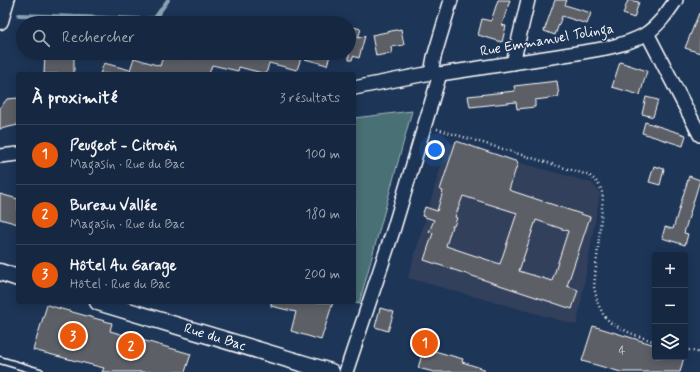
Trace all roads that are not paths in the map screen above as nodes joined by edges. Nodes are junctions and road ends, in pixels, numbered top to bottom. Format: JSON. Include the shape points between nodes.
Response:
{"nodes":[{"id":1,"x":6,"y":0,"type":"edge"},
{"id":2,"x":451,"y":0,"type":"edge"},
{"id":3,"x":528,"y":0,"type":"edge"},
{"id":4,"x":676,"y":0,"type":"edge"},
{"id":5,"x":0,"y":20,"type":"edge"},
{"id":6,"x":647,"y":33,"type":"junction"},
{"id":7,"x":513,"y":63,"type":"junction"},
{"id":8,"x":436,"y":74,"type":"junction"},
{"id":9,"x":356,"y":88,"type":"edge"},
{"id":10,"x":700,"y":135,"type":"edge"},
{"id":11,"x":16,"y":154,"type":"edge"},
{"id":12,"x":0,"y":156,"type":"edge"},
{"id":13,"x":0,"y":272,"type":"edge"},
{"id":14,"x":16,"y":277,"type":"edge"},
{"id":15,"x":105,"y":304,"type":"edge"},
{"id":16,"x":0,"y":360,"type":"edge"},
{"id":17,"x":40,"y":372,"type":"edge"},
{"id":18,"x":331,"y":372,"type":"edge"},
{"id":19,"x":346,"y":372,"type":"edge"}],
"edges":[{"from":1,"to":5,"type":"street"},
{"from":2,"to":8,"type":"street","via":[[434,58]]},
{"from":3,"to":7,"type":"street"},
{"from":4,"to":6,"type":"street","name":"Rue Emmanuel Tolinga"},
{"from":6,"to":7,"type":"street","name":"Rue Emmanuel Tolinga","via":[[628,43]]},
{"from":6,"to":10,"type":"street"},
{"from":7,"to":8,"type":"street","name":"Rue Emmanuel Tolinga"},
{"from":8,"to":9,"type":"street","name":"Rue Emmanuel Tolinga"},
{"from":8,"to":19,"type":"street","via":[[425,125],[393,231]]},
{"from":11,"to":12,"type":"street"},
{"from":13,"to":14,"type":"street"},
{"from":15,"to":18,"type":"street","name":"Rue du Bac"},
{"from":16,"to":17,"type":"lane"}]}
